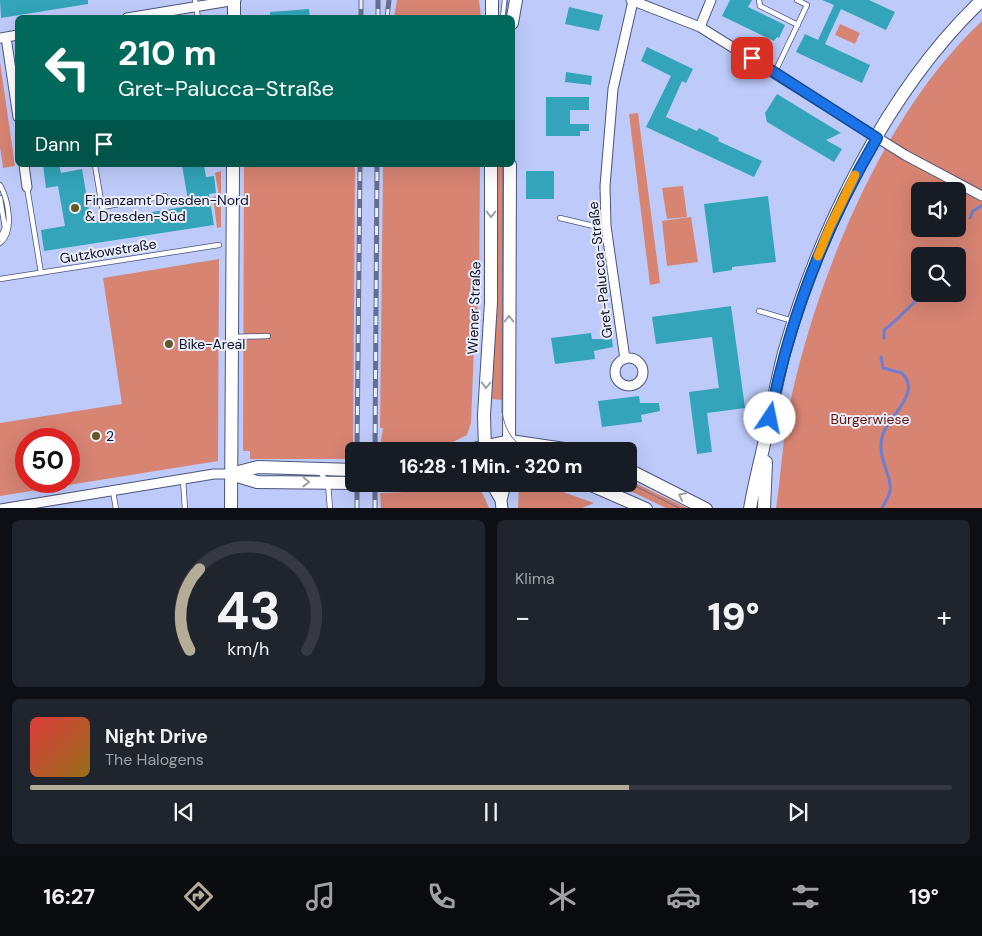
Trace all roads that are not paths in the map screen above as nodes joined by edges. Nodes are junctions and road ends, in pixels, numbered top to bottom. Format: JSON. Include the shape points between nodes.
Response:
{"nodes":[{"id":1,"x":235,"y":0,"type":"edge"},
{"id":2,"x":492,"y":0,"type":"edge"},
{"id":3,"x":505,"y":0,"type":"edge"},
{"id":4,"x":516,"y":0,"type":"edge"},
{"id":5,"x":632,"y":0,"type":"edge"},
{"id":6,"x":711,"y":0,"type":"edge"},
{"id":7,"x":759,"y":0,"type":"edge"},
{"id":8,"x":797,"y":0,"type":"edge"},
{"id":9,"x":982,"y":0,"type":"edge"},
{"id":10,"x":195,"y":3,"type":"edge"},
{"id":11,"x":650,"y":3,"type":"edge"},
{"id":12,"x":140,"y":15,"type":"edge"},
{"id":13,"x":234,"y":15,"type":"edge"},
{"id":14,"x":492,"y":15,"type":"edge"},
{"id":15,"x":503,"y":15,"type":"edge"},
{"id":16,"x":513,"y":15,"type":"edge"},
{"id":17,"x":798,"y":26,"type":"junction"},
{"id":18,"x":700,"y":27,"type":"junction"},
{"id":19,"x":3,"y":38,"type":"edge"},
{"id":20,"x":775,"y":72,"type":"junction"},
{"id":21,"x":15,"y":102,"type":"edge"},
{"id":22,"x":877,"y":138,"type":"junction"},
{"id":23,"x":24,"y":167,"type":"edge"},
{"id":24,"x":95,"y":167,"type":"edge"},
{"id":25,"x":233,"y":167,"type":"edge"},
{"id":26,"x":492,"y":167,"type":"edge"},
{"id":27,"x":510,"y":167,"type":"edge"},
{"id":28,"x":0,"y":185,"type":"edge"},
{"id":29,"x":27,"y":187,"type":"joint"},
{"id":30,"x":165,"y":196,"type":"dead end"},
{"id":31,"x":982,"y":196,"type":"edge"},
{"id":32,"x":0,"y":198,"type":"edge"},
{"id":33,"x":560,"y":218,"type":"dead end"},
{"id":34,"x":606,"y":226,"type":"junction"},
{"id":35,"x":0,"y":238,"type":"edge"},
{"id":36,"x":0,"y":243,"type":"edge"},
{"id":37,"x":220,"y":245,"type":"dead end"},
{"id":38,"x":41,"y":273,"type":"junction"},
{"id":39,"x":0,"y":279,"type":"edge"},
{"id":40,"x":759,"y":312,"type":"dead end"},
{"id":41,"x":795,"y":322,"type":"junction"},
{"id":42,"x":268,"y":336,"type":"dead end"},
{"id":43,"x":232,"y":337,"type":"junction"},
{"id":44,"x":625,"y":359,"type":"dead end"},
{"id":45,"x":766,"y":435,"type":"junction"},
{"id":46,"x":485,"y":442,"type":"edge"},
{"id":47,"x":509,"y":442,"type":"edge"},
{"id":48,"x":318,"y":470,"type":"junction"},
{"id":49,"x":345,"y":470,"type":"edge"},
{"id":50,"x":231,"y":474,"type":"junction"},
{"id":51,"x":637,"y":474,"type":"edge"},
{"id":52,"x":183,"y":479,"type":"junction"},
{"id":53,"x":328,"y":482,"type":"junction"},
{"id":54,"x":345,"y":482,"type":"edge"},
{"id":55,"x":113,"y":490,"type":"junction"},
{"id":56,"x":496,"y":492,"type":"edge"},
{"id":57,"x":608,"y":492,"type":"edge"},
{"id":58,"x":502,"y":504,"type":"edge"},
{"id":59,"x":1,"y":508,"type":"edge"},
{"id":60,"x":116,"y":508,"type":"edge"},
{"id":61,"x":185,"y":508,"type":"edge"},
{"id":62,"x":231,"y":508,"type":"edge"},
{"id":63,"x":330,"y":508,"type":"edge"},
{"id":64,"x":646,"y":508,"type":"edge"},
{"id":65,"x":706,"y":508,"type":"edge"},
{"id":66,"x":750,"y":508,"type":"edge"},
{"id":67,"x":764,"y":508,"type":"edge"}],
"edges":[{"from":1,"to":10,"type":"street"},
{"from":1,"to":13,"type":"main road"},
{"from":2,"to":14,"type":"main road"},
{"from":3,"to":15,"type":"lane"},
{"from":4,"to":16,"type":"main road"},
{"from":5,"to":11,"type":"street","name":"Gret-Palucca-Straße"},
{"from":5,"to":34,"type":"street","name":"Gret-Palucca-Straße","via":[[613,89],[605,186]]},
{"from":6,"to":18,"type":"street"},
{"from":7,"to":17,"type":"lane","via":[[760,6]]},
{"from":8,"to":17,"type":"lane","via":[[807,4]]},
{"from":9,"to":22,"type":"main road","via":[[916,76]]},
{"from":10,"to":12,"type":"street"},
{"from":11,"to":18,"type":"street","name":"Gret-Palucca-Straße"},
{"from":17,"to":20,"type":"lane"},
{"from":18,"to":20,"type":"street","name":"Gret-Palucca-Straße"},
{"from":19,"to":21,"type":"street"},
{"from":20,"to":22,"type":"street","name":"Gret-Palucca-Straße"},
{"from":22,"to":31,"type":"street","name":"Gret-Palucca-Straße"},
{"from":22,"to":41,"type":"main road","via":[[852,180],[829,229]]},
{"from":23,"to":29,"type":"street"},
{"from":24,"to":30,"type":"lane","via":[[102,207]]},
{"from":25,"to":43,"type":"main road"},
{"from":26,"to":46,"type":"main road","name":"Wiener Straße","one_way":true},
{"from":47,"to":27,"type":"main road","one_way":true},
{"from":28,"to":36,"type":"lane","via":[[9,228]]},
{"from":29,"to":38,"type":"lane"},
{"from":32,"to":35,"type":"lane","via":[[5,228]]},
{"from":33,"to":34,"type":"lane"},
{"from":34,"to":44,"type":"street","name":"Gret-Palucca-Straße"},
{"from":37,"to":38,"type":"lane","name":"Gutzkowstraße"},
{"from":38,"to":39,"type":"lane","name":"Gutzkowstraße"},
{"from":40,"to":41,"type":"lane"},
{"from":41,"to":45,"type":"main road","via":[[776,384]]},
{"from":42,"to":43,"type":"lane"},
{"from":43,"to":50,"type":"main road"},
{"from":45,"to":66,"type":"main road"},
{"from":45,"to":67,"type":"main road"},
{"from":48,"to":49,"type":"main road"},
{"from":48,"to":50,"type":"main road","via":[[258,468]]},
{"from":48,"to":53,"type":"lane"},
{"from":50,"to":52,"type":"street"},
{"from":50,"to":53,"type":"main road","one_way":true,"via":[[258,482]]},
{"from":50,"to":62,"type":"main road"},
{"from":65,"to":51,"type":"main road","one_way":true},
{"from":52,"to":55,"type":"street"},
{"from":52,"to":61,"type":"lane"},
{"from":53,"to":54,"type":"main road"},
{"from":53,"to":63,"type":"lane"},
{"from":55,"to":59,"type":"street"},
{"from":55,"to":60,"type":"lane"},
{"from":56,"to":58,"type":"street"},
{"from":57,"to":64,"type":"main road"}]}
